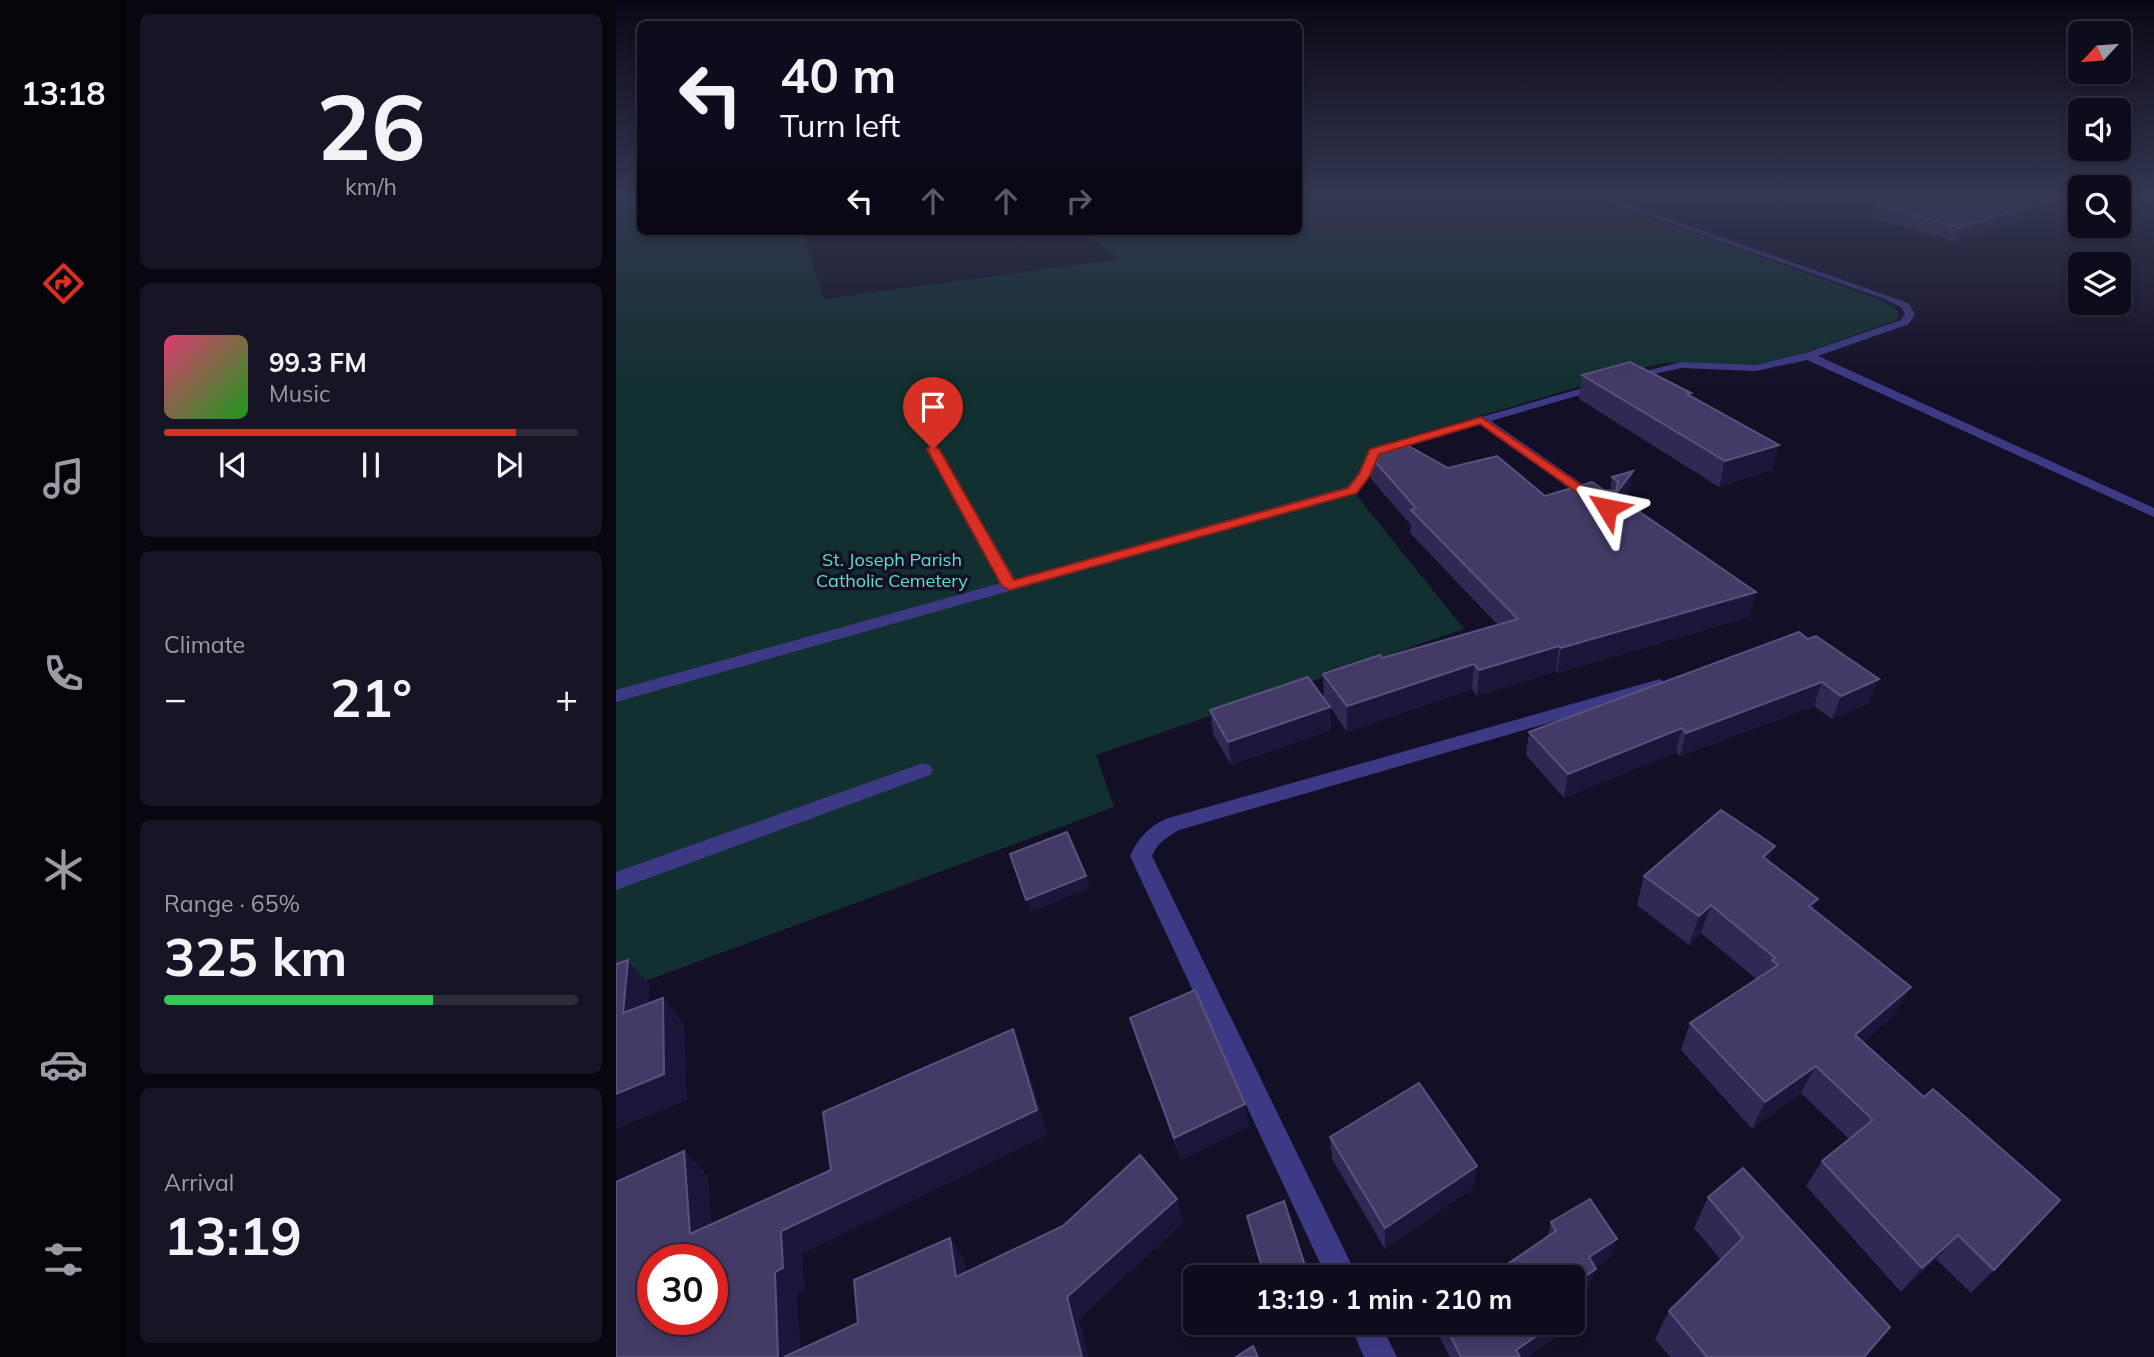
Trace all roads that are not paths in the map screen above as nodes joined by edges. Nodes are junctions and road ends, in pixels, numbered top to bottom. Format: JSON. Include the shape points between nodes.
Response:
{"nodes":[{"id":1,"x":1776,"y":258,"type":"edge"},
{"id":2,"x":1808,"y":356,"type":"junction"},
{"id":3,"x":1481,"y":420,"type":"junction"},
{"id":4,"x":933,"y":449,"type":"dead end"},
{"id":5,"x":1607,"y":508,"type":"edge"},
{"id":6,"x":2154,"y":513,"type":"edge"},
{"id":7,"x":1010,"y":586,"type":"junction"},
{"id":8,"x":1676,"y":680,"type":"edge"},
{"id":9,"x":616,"y":696,"type":"edge"},
{"id":10,"x":923,"y":770,"type":"dead end"},
{"id":11,"x":616,"y":881,"type":"edge"},
{"id":12,"x":1337,"y":1265,"type":"edge"},
{"id":13,"x":1370,"y":1335,"type":"edge"},
{"id":14,"x":1381,"y":1357,"type":"edge"}],
"edges":[{"from":1,"to":2,"type":"street","via":[[1885,296],[1905,305],[1910,314],[1905,323]]},
{"from":2,"to":3,"type":"street","via":[[1745,369],[1665,368]]},
{"from":2,"to":6,"type":"street"},
{"from":3,"to":5,"type":"street"},
{"from":3,"to":7,"type":"street","via":[[1374,452],[1352,490]]},
{"from":4,"to":7,"type":"street"},
{"from":7,"to":9,"type":"street"},
{"from":8,"to":12,"type":"street","via":[[1172,824],[1145,844],[1141,856]]},
{"from":10,"to":11,"type":"street"},
{"from":13,"to":14,"type":"street"}]}
